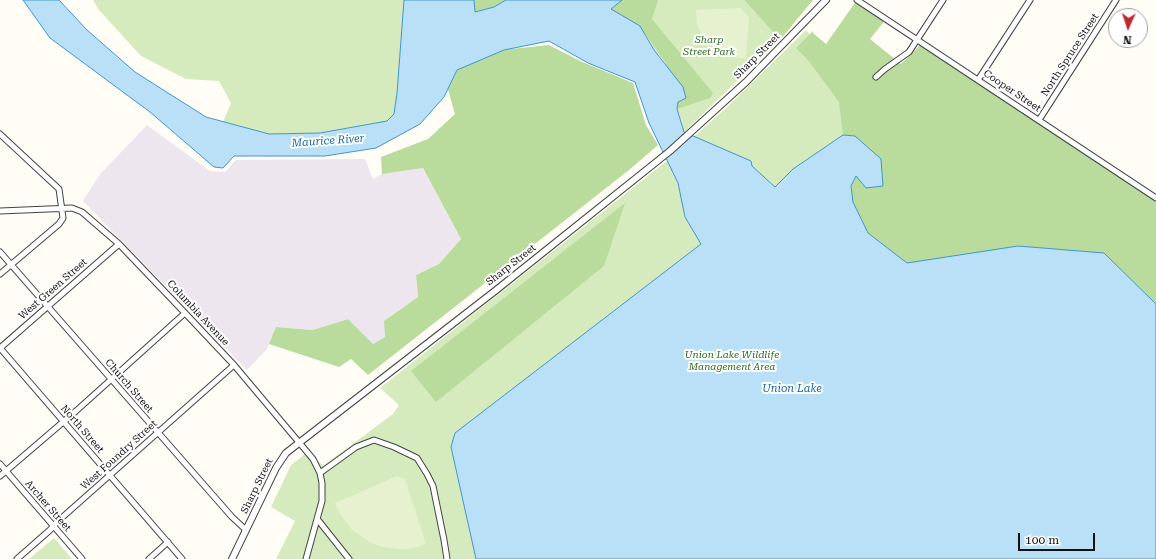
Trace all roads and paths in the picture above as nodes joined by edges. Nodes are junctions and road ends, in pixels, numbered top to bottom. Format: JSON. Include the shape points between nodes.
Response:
{"nodes":[{"id":1,"x":826,"y":0,"type":"edge"},
{"id":2,"x":857,"y":0,"type":"edge"},
{"id":3,"x":944,"y":0,"type":"edge"},
{"id":4,"x":1030,"y":0,"type":"edge"},
{"id":5,"x":1116,"y":0,"type":"edge"},
{"id":6,"x":917,"y":40,"type":"junction"},
{"id":7,"x":876,"y":77,"type":"dead end"},
{"id":8,"x":978,"y":80,"type":"junction"},
{"id":9,"x":1039,"y":120,"type":"junction"},
{"id":10,"x":0,"y":134,"type":"edge"},
{"id":11,"x":1156,"y":198,"type":"edge"},
{"id":12,"x":62,"y":209,"type":"junction"},
{"id":13,"x":0,"y":211,"type":"edge"},
{"id":14,"x":119,"y":244,"type":"junction"},
{"id":15,"x":0,"y":252,"type":"edge"},
{"id":16,"x":11,"y":265,"type":"junction"},
{"id":17,"x":0,"y":274,"type":"edge"},
{"id":18,"x":48,"y":306,"type":"junction"},
{"id":19,"x":185,"y":313,"type":"junction"},
{"id":20,"x":0,"y":348,"type":"edge"},
{"id":21,"x":234,"y":366,"type":"junction"},
{"id":22,"x":111,"y":379,"type":"junction"},
{"id":23,"x":64,"y":421,"type":"junction"},
{"id":24,"x":158,"y":432,"type":"junction"},
{"id":25,"x":298,"y":443,"type":"junction"},
{"id":26,"x":0,"y":464,"type":"edge"},
{"id":27,"x":6,"y":471,"type":"junction"},
{"id":28,"x":320,"y":473,"type":"junction"},
{"id":29,"x":110,"y":475,"type":"junction"},
{"id":30,"x":0,"y":476,"type":"edge"},
{"id":31,"x":318,"y":520,"type":"junction"},
{"id":32,"x":53,"y":526,"type":"junction"},
{"id":33,"x":246,"y":530,"type":"junction"},
{"id":34,"x":168,"y":542,"type":"junction"},
{"id":35,"x":17,"y":559,"type":"edge"},
{"id":36,"x":82,"y":559,"type":"edge"},
{"id":37,"x":149,"y":559,"type":"edge"},
{"id":38,"x":182,"y":559,"type":"edge"},
{"id":39,"x":232,"y":559,"type":"edge"},
{"id":40,"x":306,"y":559,"type":"edge"},
{"id":41,"x":349,"y":559,"type":"edge"},
{"id":42,"x":447,"y":559,"type":"edge"}],
"edges":[{"from":1,"to":25,"type":"street","name":"Sharp Street","via":[[746,82],[670,151]]},
{"from":2,"to":6,"type":"street","name":"Cooper Street"},
{"from":3,"to":6,"type":"street"},
{"from":4,"to":8,"type":"street"},
{"from":5,"to":9,"type":"street","name":"North Spruce Street"},
{"from":6,"to":7,"type":"street","via":[[908,54]]},
{"from":6,"to":8,"type":"street","name":"Cooper Street"},
{"from":8,"to":9,"type":"street","name":"Cooper Street"},
{"from":9,"to":11,"type":"street","name":"Cooper Street"},
{"from":10,"to":12,"type":"street","via":[[59,189]]},
{"from":12,"to":13,"type":"street"},
{"from":12,"to":14,"type":"street","name":"Columbia Avenue","via":[[72,208],[87,215]]},
{"from":12,"to":16,"type":"street","via":[[63,218],[59,224]]},
{"from":14,"to":18,"type":"street","name":"West Green Street"},
{"from":14,"to":19,"type":"street","name":"Columbia Avenue"},
{"from":15,"to":16,"type":"street","name":"Church Street"},
{"from":16,"to":17,"type":"street"},
{"from":16,"to":18,"type":"street","name":"Church Street"},
{"from":18,"to":20,"type":"street","name":"West Green Street"},
{"from":18,"to":22,"type":"street","name":"Church Street"},
{"from":19,"to":21,"type":"street","name":"Columbia Avenue"},
{"from":19,"to":22,"type":"street"},
{"from":20,"to":23,"type":"street","name":"North Street"},
{"from":21,"to":24,"type":"street","name":"West Foundry Street"},
{"from":21,"to":25,"type":"street","name":"Columbia Avenue"},
{"from":22,"to":23,"type":"street"},
{"from":22,"to":24,"type":"street","name":"Church Street"},
{"from":23,"to":27,"type":"street"},
{"from":23,"to":29,"type":"street","name":"North Street"},
{"from":24,"to":29,"type":"street","name":"West Foundry Street"},
{"from":24,"to":33,"type":"street","name":"Church Street"},
{"from":25,"to":28,"type":"street","name":"Columbia Avenue","via":[[313,459]]},
{"from":25,"to":33,"type":"street","name":"Sharp Street","via":[[282,458]]},
{"from":26,"to":27,"type":"street","name":"Archer Street"},
{"from":27,"to":30,"type":"street"},
{"from":27,"to":32,"type":"street","name":"Archer Street"},
{"from":28,"to":31,"type":"street","via":[[322,495]]},
{"from":28,"to":42,"type":"street","via":[[356,447],[374,440],[417,458],[432,486]]},
{"from":29,"to":32,"type":"street","name":"West Foundry Street"},
{"from":29,"to":34,"type":"street","name":"North Street"},
{"from":31,"to":40,"type":"street"},
{"from":31,"to":41,"type":"street"},
{"from":32,"to":35,"type":"street","name":"West Foundry Street"},
{"from":32,"to":36,"type":"street","name":"Archer Street"},
{"from":33,"to":39,"type":"street","name":"Sharp Street"},
{"from":34,"to":37,"type":"street"},
{"from":34,"to":38,"type":"street","name":"North Street"}]}
